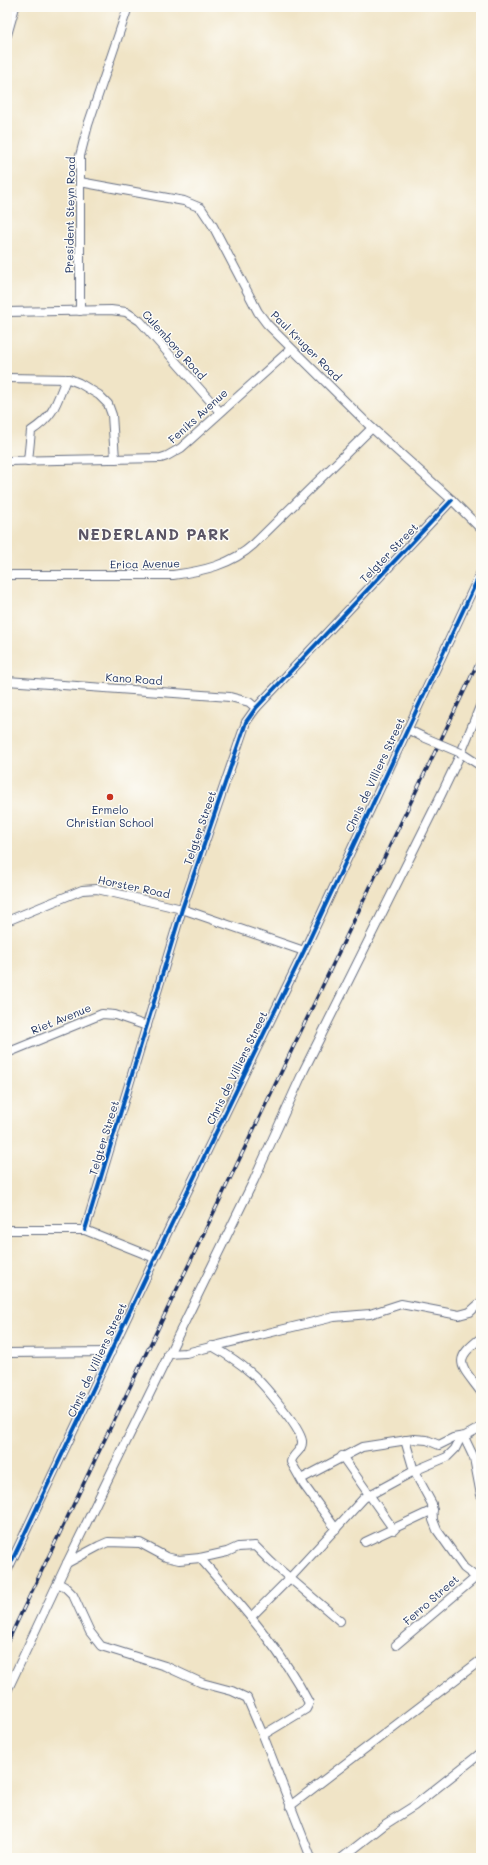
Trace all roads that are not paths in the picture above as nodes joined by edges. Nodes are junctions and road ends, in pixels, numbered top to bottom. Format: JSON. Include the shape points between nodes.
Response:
{"nodes":[{"id":1,"x":15,"y":7,"type":"edge"},
{"id":2,"x":128,"y":7,"type":"edge"},
{"id":3,"x":7,"y":35,"type":"edge"},
{"id":4,"x":80,"y":182,"type":"junction"},
{"id":5,"x":80,"y":311,"type":"junction"},
{"id":6,"x":7,"y":312,"type":"edge"},
{"id":7,"x":291,"y":349,"type":"junction"},
{"id":8,"x":7,"y":378,"type":"edge"},
{"id":9,"x":66,"y":379,"type":"junction"},
{"id":10,"x":220,"y":412,"type":"junction"},
{"id":11,"x":372,"y":428,"type":"junction"},
{"id":12,"x":115,"y":459,"type":"junction"},
{"id":13,"x":7,"y":461,"type":"edge"},
{"id":14,"x":28,"y":461,"type":"junction"},
{"id":15,"x":452,"y":500,"type":"junction"},
{"id":16,"x":481,"y":530,"type":"edge"},
{"id":17,"x":481,"y":572,"type":"edge"},
{"id":18,"x":7,"y":575,"type":"edge"},
{"id":19,"x":7,"y":681,"type":"edge"},
{"id":20,"x":481,"y":704,"type":"edge"},
{"id":21,"x":256,"y":708,"type":"junction"},
{"id":22,"x":407,"y":729,"type":"junction"},
{"id":23,"x":461,"y":753,"type":"junction"},
{"id":24,"x":481,"y":766,"type":"edge"},
{"id":25,"x":182,"y":909,"type":"junction"},
{"id":26,"x":7,"y":921,"type":"edge"},
{"id":27,"x":304,"y":951,"type":"junction"},
{"id":28,"x":147,"y":1026,"type":"junction"},
{"id":29,"x":7,"y":1053,"type":"edge"},
{"id":30,"x":7,"y":1230,"type":"edge"},
{"id":31,"x":86,"y":1230,"type":"junction"},
{"id":32,"x":155,"y":1258,"type":"junction"},
{"id":33,"x":481,"y":1302,"type":"edge"},
{"id":34,"x":481,"y":1338,"type":"edge"},
{"id":35,"x":212,"y":1346,"type":"junction"},
{"id":36,"x":111,"y":1352,"type":"junction"},
{"id":37,"x":7,"y":1353,"type":"edge"},
{"id":38,"x":168,"y":1354,"type":"junction"},
{"id":39,"x":481,"y":1392,"type":"edge"},
{"id":40,"x":481,"y":1427,"type":"edge"},
{"id":41,"x":463,"y":1437,"type":"junction"},
{"id":42,"x":405,"y":1440,"type":"junction"},
{"id":43,"x":342,"y":1456,"type":"junction"},
{"id":44,"x":414,"y":1471,"type":"junction"},
{"id":45,"x":301,"y":1479,"type":"junction"},
{"id":46,"x":369,"y":1495,"type":"junction"},
{"id":47,"x":481,"y":1495,"type":"edge"},
{"id":48,"x":433,"y":1510,"type":"junction"},
{"id":49,"x":336,"y":1529,"type":"junction"},
{"id":50,"x":394,"y":1530,"type":"junction"},
{"id":51,"x":365,"y":1542,"type":"dead end"},
{"id":52,"x":200,"y":1558,"type":"junction"},
{"id":53,"x":66,"y":1563,"type":"junction"},
{"id":54,"x":7,"y":1571,"type":"edge"},
{"id":55,"x":479,"y":1575,"type":"edge"},
{"id":56,"x":290,"y":1578,"type":"junction"},
{"id":57,"x":58,"y":1583,"type":"junction"},
{"id":58,"x":251,"y":1617,"type":"junction"},
{"id":59,"x":340,"y":1622,"type":"dead end"},
{"id":60,"x":396,"y":1645,"type":"dead end"},
{"id":61,"x":481,"y":1660,"type":"edge"},
{"id":62,"x":7,"y":1691,"type":"edge"},
{"id":63,"x":263,"y":1735,"type":"junction"},
{"id":64,"x":481,"y":1753,"type":"edge"},
{"id":65,"x":290,"y":1806,"type":"junction"},
{"id":66,"x":311,"y":1858,"type":"edge"},
{"id":67,"x":342,"y":1858,"type":"edge"}],
"edges":[{"from":1,"to":3,"type":"street"},
{"from":2,"to":4,"type":"street","name":"President Steyn Road","via":[[88,125],[80,156]]},
{"from":4,"to":5,"type":"street","name":"President Steyn Road"},
{"from":4,"to":7,"type":"street","name":"Paul Kruger Road","via":[[184,201],[201,208],[258,312]]},
{"from":5,"to":6,"type":"street","name":"Culemborg Road"},
{"from":5,"to":10,"type":"street","name":"Culemborg Road","via":[[120,310],[135,317]]},
{"from":7,"to":10,"type":"street","name":"Feniks Avenue"},
{"from":7,"to":11,"type":"street","name":"Paul Kruger Road"},
{"from":8,"to":9,"type":"street"},
{"from":9,"to":12,"type":"street","via":[[79,382],[108,404],[114,421]]},
{"from":9,"to":14,"type":"street","via":[[52,412],[31,431]]},
{"from":10,"to":12,"type":"street","name":"Feniks Avenue","via":[[181,448],[167,456]]},
{"from":11,"to":15,"type":"street","name":"Paul Kruger Road"},
{"from":11,"to":18,"type":"street","name":"Erica Avenue","via":[[254,544],[226,563],[173,576]]},
{"from":12,"to":14,"type":"street","name":"Feniks Avenue"},
{"from":13,"to":14,"type":"street","name":"Feniks Avenue"},
{"from":15,"to":16,"type":"street","name":"Paul Kruger Road"},
{"from":15,"to":21,"type":"street","name":"Telgter Street"},
{"from":17,"to":22,"type":"street","name":"Chris de Villiers Street"},
{"from":19,"to":21,"type":"street","name":"Kano Road","via":[[230,697],[243,700]]},
{"from":20,"to":23,"type":"street"},
{"from":21,"to":25,"type":"street","name":"Telgter Street","via":[[246,722],[238,742]]},
{"from":22,"to":23,"type":"street","bridge":true},
{"from":22,"to":27,"type":"street","name":"Chris de Villiers Street"},
{"from":23,"to":24,"type":"street"},
{"from":23,"to":38,"type":"street","via":[[304,1070],[254,1180]]},
{"from":25,"to":26,"type":"street","name":"Horster Road","via":[[104,890],[87,889]]},
{"from":25,"to":27,"type":"street","name":"Horster Road"},
{"from":25,"to":28,"type":"street","name":"Telgter Street"},
{"from":27,"to":32,"type":"street","name":"Chris de Villiers Street"},
{"from":28,"to":29,"type":"street","name":"Riet Avenue","via":[[115,1015],[102,1014]]},
{"from":28,"to":31,"type":"street","name":"Telgter Street"},
{"from":30,"to":31,"type":"street"},
{"from":31,"to":32,"type":"street"},
{"from":32,"to":36,"type":"street","name":"Chris de Villiers Street"},
{"from":33,"to":35,"type":"street","via":[[470,1312],[459,1315],[401,1304],[370,1314],[334,1316]]},
{"from":34,"to":39,"type":"street","via":[[462,1355],[462,1360],[465,1370]]},
{"from":35,"to":38,"type":"street","via":[[186,1353]]},
{"from":35,"to":45,"type":"street","via":[[252,1374],[297,1430],[302,1444],[291,1460]]},
{"from":36,"to":37,"type":"street"},
{"from":36,"to":54,"type":"street","name":"Chris de Villiers Street"},
{"from":38,"to":53,"type":"street"},
{"from":40,"to":41,"type":"street"},
{"from":41,"to":42,"type":"street","via":[[453,1438],[439,1445],[423,1439]]},
{"from":41,"to":44,"type":"street","via":[[456,1449],[447,1457]]},
{"from":41,"to":47,"type":"street","via":[[474,1458]]},
{"from":42,"to":43,"type":"street","via":[[362,1447]]},
{"from":42,"to":44,"type":"street"},
{"from":43,"to":45,"type":"street"},
{"from":43,"to":46,"type":"street"},
{"from":44,"to":46,"type":"street"},
{"from":44,"to":48,"type":"street","via":[[430,1499]]},
{"from":45,"to":49,"type":"street"},
{"from":46,"to":49,"type":"street","via":[[360,1501]]},
{"from":46,"to":50,"type":"street"},
{"from":48,"to":50,"type":"street"},
{"from":48,"to":55,"type":"street","via":[[434,1524],[464,1568]]},
{"from":49,"to":56,"type":"street"},
{"from":50,"to":51,"type":"street"},
{"from":52,"to":53,"type":"street","via":[[179,1560],[166,1557],[140,1543],[108,1542]]},
{"from":52,"to":56,"type":"street","via":[[238,1547],[255,1546]]},
{"from":52,"to":58,"type":"street"},
{"from":53,"to":57,"type":"street"},
{"from":55,"to":60,"type":"street","name":"Ferro Street"},
{"from":56,"to":58,"type":"street"},
{"from":56,"to":59,"type":"street"},
{"from":57,"to":62,"type":"street"},
{"from":57,"to":63,"type":"street","via":[[73,1595],[90,1632],[101,1646],[165,1666],[202,1683],[244,1696],[250,1703]]},
{"from":58,"to":63,"type":"street","via":[[295,1676],[309,1703],[306,1709]]},
{"from":61,"to":65,"type":"street"},
{"from":63,"to":65,"type":"street"},
{"from":64,"to":67,"type":"street"},
{"from":65,"to":66,"type":"street"}]}
